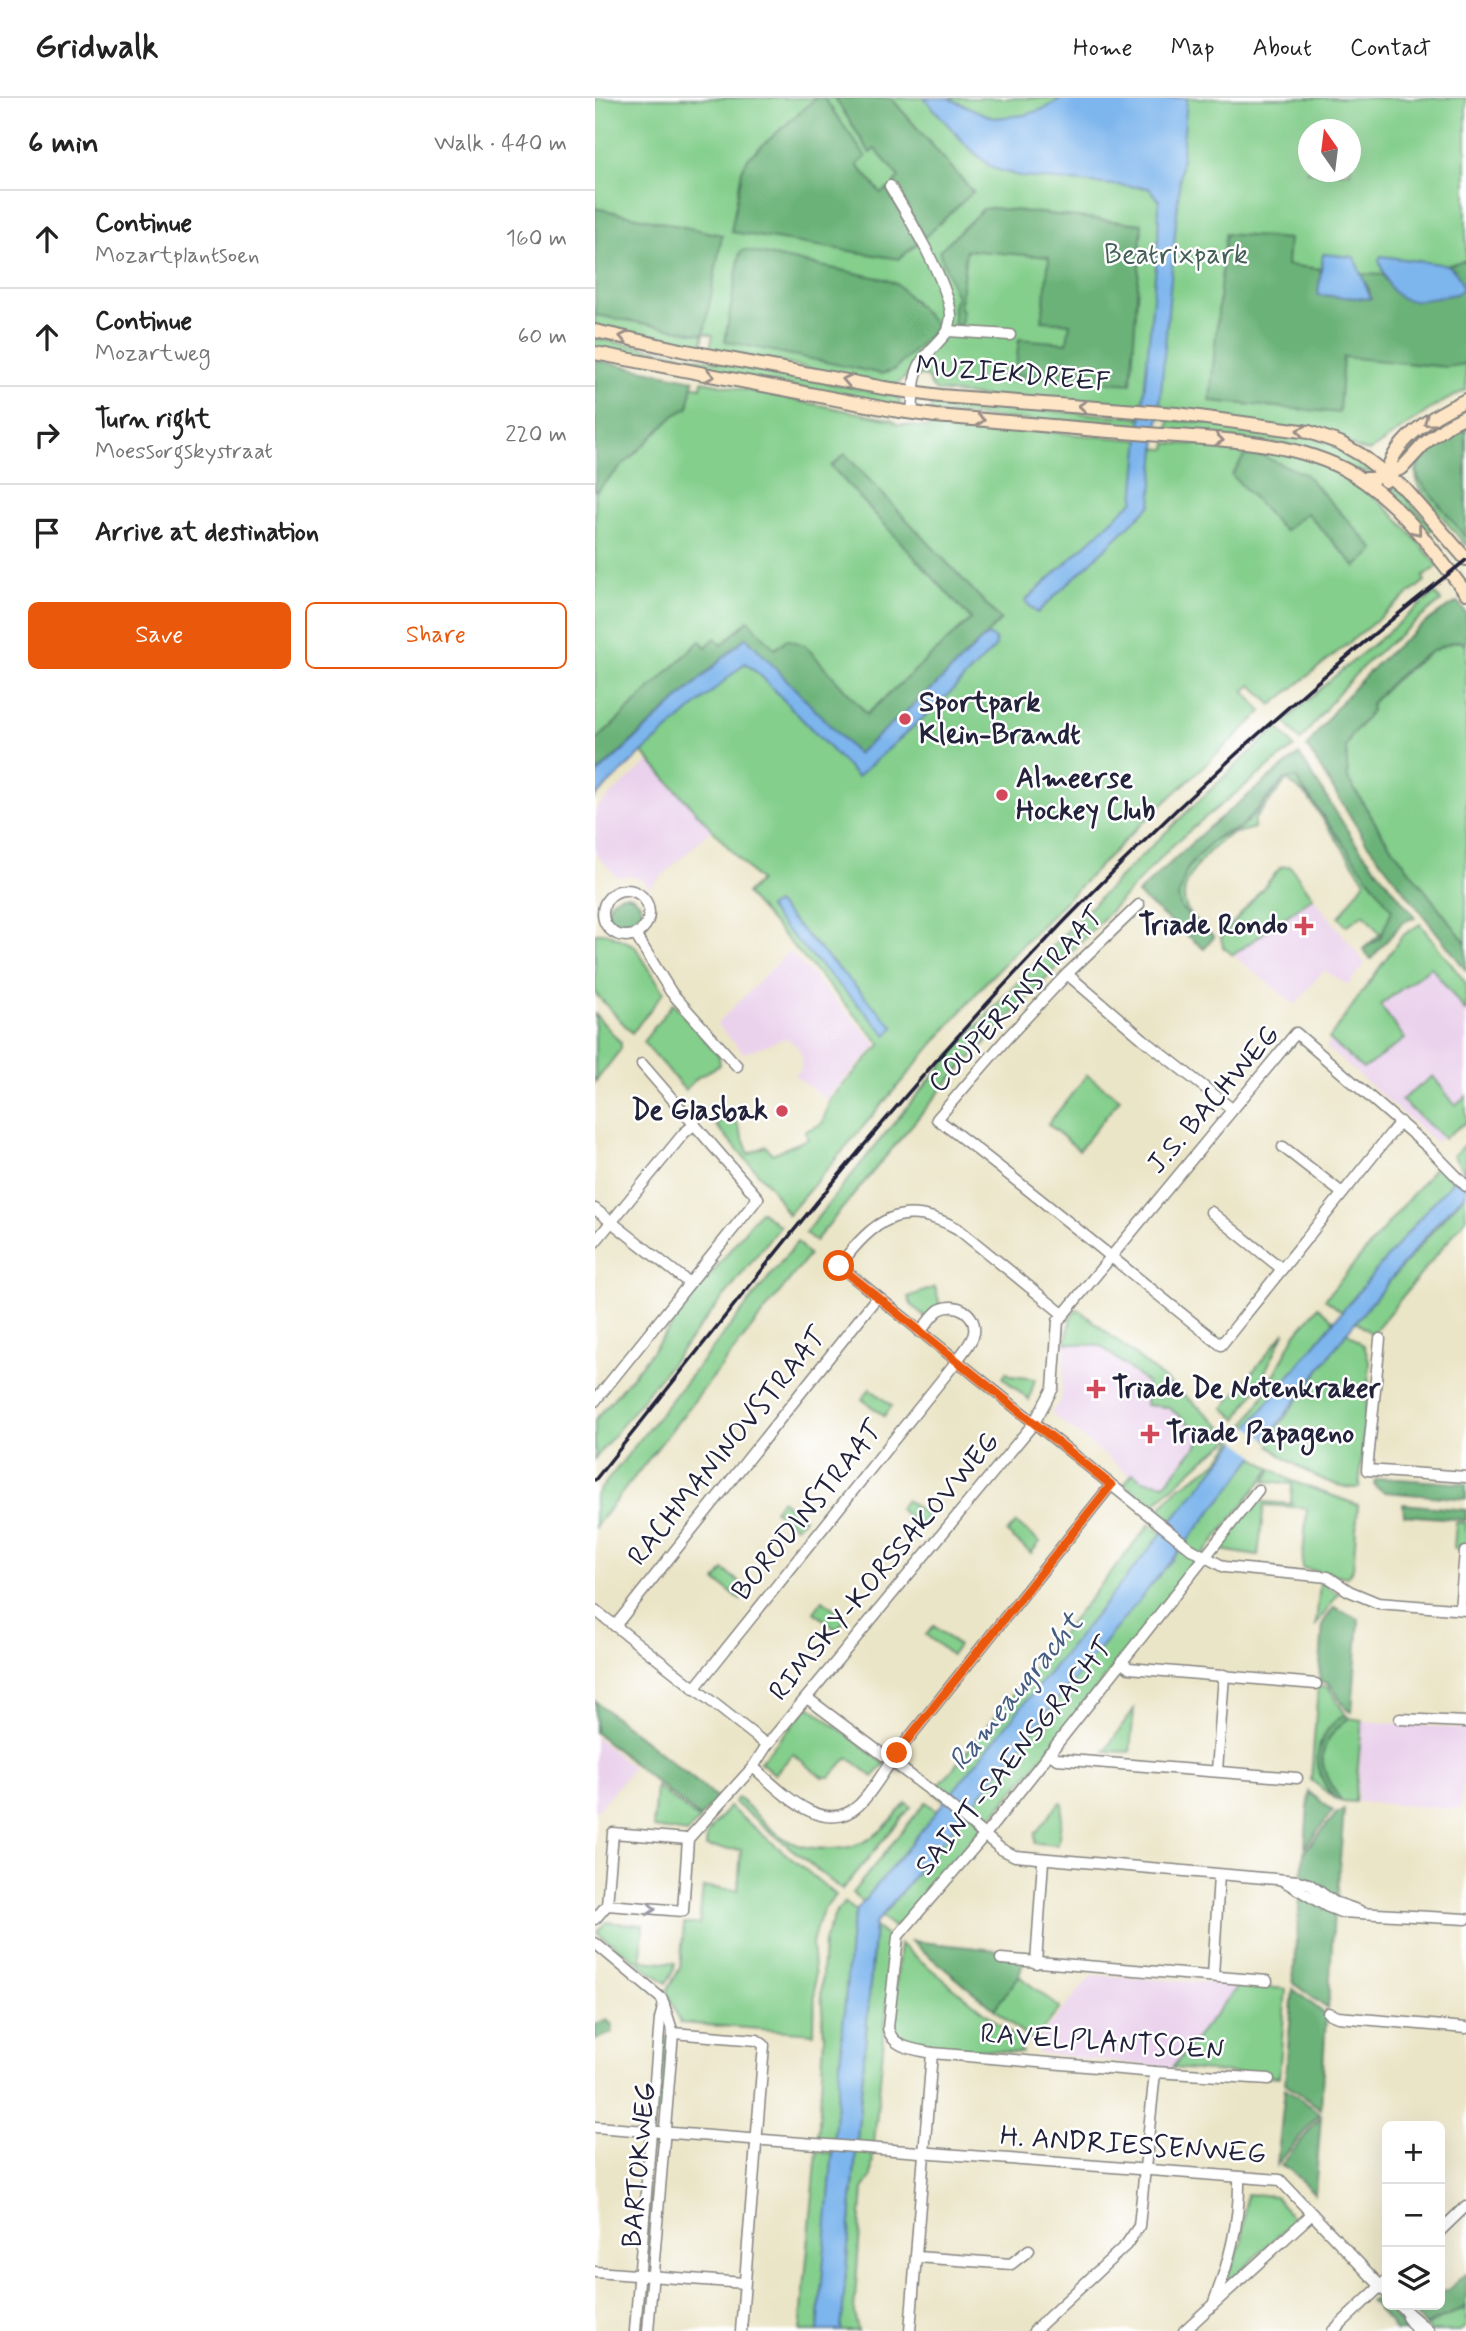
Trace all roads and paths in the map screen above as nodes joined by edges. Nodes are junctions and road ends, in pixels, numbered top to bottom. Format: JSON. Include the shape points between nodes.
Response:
{"nodes":[{"id":1,"x":890,"y":186,"type":"dead end"},
{"id":2,"x":595,"y":331,"type":"edge"},
{"id":3,"x":948,"y":331,"type":"junction"},
{"id":4,"x":1010,"y":335,"type":"dead end"},
{"id":5,"x":595,"y":353,"type":"edge"},
{"id":6,"x":914,"y":392,"type":"junction"},
{"id":7,"x":1466,"y":401,"type":"edge"},
{"id":8,"x":912,"y":413,"type":"junction"},
{"id":9,"x":1466,"y":416,"type":"edge"},
{"id":10,"x":1395,"y":452,"type":"junction"},
{"id":11,"x":1363,"y":457,"type":"junction"},
{"id":12,"x":1409,"y":464,"type":"junction"},
{"id":13,"x":1386,"y":475,"type":"junction"},
{"id":14,"x":1361,"y":479,"type":"junction"},
{"id":15,"x":1412,"y":496,"type":"junction"},
{"id":16,"x":1389,"y":501,"type":"junction"},
{"id":17,"x":1466,"y":559,"type":"edge"},
{"id":18,"x":1466,"y":593,"type":"edge"},
{"id":19,"x":1139,"y":905,"type":"dead end"},
{"id":20,"x":600,"y":924,"type":"edge"},
{"id":21,"x":635,"y":934,"type":"junction"},
{"id":22,"x":1067,"y":974,"type":"junction"},
{"id":23,"x":642,"y":1064,"type":"dead end"},
{"id":24,"x":737,"y":1066,"type":"dead end"},
{"id":25,"x":1232,"y":1109,"type":"junction"},
{"id":26,"x":1400,"y":1122,"type":"junction"},
{"id":27,"x":695,"y":1124,"type":"junction"},
{"id":28,"x":1283,"y":1147,"type":"dead end"},
{"id":29,"x":1466,"y":1186,"type":"edge"},
{"id":30,"x":1342,"y":1193,"type":"junction"},
{"id":31,"x":595,"y":1209,"type":"edge"},
{"id":32,"x":1211,"y":1212,"type":"dead end"},
{"id":33,"x":611,"y":1222,"type":"junction"},
{"id":34,"x":595,"y":1242,"type":"edge"},
{"id":35,"x":1111,"y":1258,"type":"junction"},
{"id":36,"x":1282,"y":1269,"type":"junction"},
{"id":37,"x":689,"y":1283,"type":"junction"},
{"id":38,"x":877,"y":1297,"type":"junction"},
{"id":39,"x":1075,"y":1301,"type":"joint"},
{"id":40,"x":1064,"y":1314,"type":"junction"},
{"id":41,"x":921,"y":1332,"type":"junction"},
{"id":42,"x":1380,"y":1339,"type":"dead end"},
{"id":43,"x":957,"y":1362,"type":"junction"},
{"id":44,"x":595,"y":1401,"type":"edge"},
{"id":45,"x":1034,"y":1423,"type":"junction"},
{"id":46,"x":1466,"y":1477,"type":"edge"},
{"id":47,"x":1111,"y":1485,"type":"junction"},
{"id":48,"x":1258,"y":1490,"type":"dead end"},
{"id":49,"x":1465,"y":1552,"type":"edge"},
{"id":50,"x":1204,"y":1557,"type":"junction"},
{"id":51,"x":595,"y":1610,"type":"edge"},
{"id":52,"x":1463,"y":1610,"type":"edge"},
{"id":53,"x":615,"y":1626,"type":"junction"},
{"id":54,"x":1121,"y":1662,"type":"junction"},
{"id":55,"x":1224,"y":1675,"type":"junction"},
{"id":56,"x":1315,"y":1684,"type":"dead end"},
{"id":57,"x":694,"y":1689,"type":"junction"},
{"id":58,"x":807,"y":1698,"type":"junction"},
{"id":59,"x":1400,"y":1719,"type":"dead end"},
{"id":60,"x":1466,"y":1722,"type":"edge"},
{"id":61,"x":767,"y":1745,"type":"junction"},
{"id":62,"x":1049,"y":1753,"type":"junction"},
{"id":63,"x":891,"y":1761,"type":"junction"},
{"id":64,"x":753,"y":1767,"type":"junction"},
{"id":65,"x":1217,"y":1771,"type":"junction"},
{"id":66,"x":1297,"y":1778,"type":"dead end"},
{"id":67,"x":984,"y":1836,"type":"junction"},
{"id":68,"x":688,"y":1839,"type":"junction"},
{"id":69,"x":1043,"y":1861,"type":"junction"},
{"id":70,"x":1219,"y":1875,"type":"junction"},
{"id":71,"x":607,"y":1905,"type":"junction"},
{"id":72,"x":595,"y":1919,"type":"edge"},
{"id":73,"x":1466,"y":1919,"type":"edge"},
{"id":74,"x":595,"y":1943,"type":"edge"},
{"id":75,"x":1001,"y":1959,"type":"dead end"},
{"id":76,"x":1036,"y":1963,"type":"junction"},
{"id":77,"x":1213,"y":1976,"type":"junction"},
{"id":78,"x":1267,"y":1981,"type":"dead end"},
{"id":79,"x":664,"y":2003,"type":"junction"},
{"id":80,"x":1328,"y":2013,"type":"dead end"},
{"id":81,"x":1466,"y":2028,"type":"edge"},
{"id":82,"x":673,"y":2034,"type":"junction"},
{"id":83,"x":932,"y":2053,"type":"junction"},
{"id":84,"x":1155,"y":2072,"type":"junction"},
{"id":85,"x":1269,"y":2079,"type":"dead end"},
{"id":86,"x":595,"y":2127,"type":"edge"},
{"id":87,"x":651,"y":2132,"type":"junction"},
{"id":88,"x":666,"y":2133,"type":"junction"},
{"id":89,"x":757,"y":2140,"type":"junction"},
{"id":90,"x":924,"y":2153,"type":"junction"},
{"id":91,"x":1145,"y":2171,"type":"junction"},
{"id":92,"x":1239,"y":2178,"type":"junction"},
{"id":93,"x":1466,"y":2206,"type":"edge"},
{"id":94,"x":1312,"y":2214,"type":"junction"},
{"id":95,"x":1445,"y":2226,"type":"edge"},
{"id":96,"x":1029,"y":2250,"type":"dead end"},
{"id":97,"x":918,"y":2257,"type":"junction"},
{"id":98,"x":595,"y":2272,"type":"edge"},
{"id":99,"x":640,"y":2275,"type":"junction"},
{"id":100,"x":653,"y":2276,"type":"junction"},
{"id":101,"x":744,"y":2283,"type":"junction"},
{"id":102,"x":1382,"y":2283,"type":"edge"},
{"id":103,"x":1382,"y":2289,"type":"edge"},
{"id":104,"x":1212,"y":2306,"type":"junction"},
{"id":105,"x":1402,"y":2310,"type":"edge"},
{"id":106,"x":1405,"y":2310,"type":"edge"},
{"id":107,"x":635,"y":2331,"type":"edge"},
{"id":108,"x":648,"y":2331,"type":"edge"},
{"id":109,"x":741,"y":2331,"type":"edge"},
{"id":110,"x":910,"y":2331,"type":"edge"},
{"id":111,"x":1034,"y":2331,"type":"edge"},
{"id":112,"x":1184,"y":2331,"type":"edge"},
{"id":113,"x":1333,"y":2331,"type":"edge"},
{"id":114,"x":1417,"y":2331,"type":"edge"},
{"id":115,"x":1429,"y":2331,"type":"edge"}],
"edges":[{"from":1,"to":3,"type":"street","via":[[944,290],[951,318]]},
{"from":6,"to":2,"type":"main road","name":"MUZIEKDREEF","one_way":true},
{"from":3,"to":4,"type":"street"},
{"from":3,"to":6,"type":"street","via":[[921,363]]},
{"from":5,"to":8,"type":"main road","name":"MUZIEKDREEF","one_way":true},
{"from":6,"to":8,"type":"street"},
{"from":11,"to":6,"type":"main road","name":"MUZIEKDREEF","one_way":true,"via":[[1309,432],[1177,414]]},
{"from":7,"to":10,"type":"main road","one_way":true,"via":[[1436,416]]},
{"from":8,"to":14,"type":"main road","name":"MUZIEKDREEF","one_way":true,"via":[[1262,445],[1336,465]]},
{"from":9,"to":12,"type":"main road","via":[[1425,443]]},
{"from":10,"to":11,"type":"main road"},
{"from":10,"to":13,"type":"main road"},
{"from":11,"to":13,"type":"main road","name":"MUZIEKDREEF"},
{"from":12,"to":13,"type":"main road"},
{"from":12,"to":15,"type":"main road"},
{"from":13,"to":14,"type":"main road"},
{"from":13,"to":15,"type":"main road","name":"MUZIEKDREEF"},
{"from":13,"to":16,"type":"main road"},
{"from":14,"to":16,"type":"main road","name":"MUZIEKDREEF"},
{"from":15,"to":17,"type":"main road","name":"MUZIEKDREEF"},
{"from":16,"to":18,"type":"main road","name":"MUZIEKDREEF","one_way":true},
{"from":19,"to":22,"type":"street","name":"COUPERINSTRAAT"},
{"from":20,"to":21,"type":"street","via":[[621,935]]},
{"from":20,"to":21,"type":"street","via":[[609,898],[625,890],[634,892],[648,911],[645,925]]},
{"from":21,"to":24,"type":"street","via":[[671,992]]},
{"from":22,"to":25,"type":"street"},
{"from":22,"to":35,"type":"street","name":"COUPERINSTRAAT","via":[[937,1119]]},
{"from":23,"to":27,"type":"street"},
{"from":25,"to":26,"type":"street","name":"J.S. BACHWEG","via":[[1296,1032]]},
{"from":25,"to":35,"type":"street","name":"J.S. BACHWEG"},
{"from":26,"to":29,"type":"street","name":"J.S. BACHWEG"},
{"from":26,"to":30,"type":"street"},
{"from":27,"to":33,"type":"street"},
{"from":27,"to":37,"type":"street","via":[[758,1198]]},
{"from":28,"to":30,"type":"street"},
{"from":30,"to":36,"type":"street"},
{"from":31,"to":33,"type":"street"},
{"from":32,"to":36,"type":"street"},
{"from":33,"to":34,"type":"street"},
{"from":33,"to":37,"type":"street"},
{"from":35,"to":36,"type":"street","via":[[1221,1345]]},
{"from":35,"to":39,"type":"street","name":"J.S. BACHWEG"},
{"from":37,"to":44,"type":"street"},
{"from":38,"to":40,"type":"street","via":[[835,1263],[880,1222],[895,1216],[923,1215],[958,1229]]},
{"from":38,"to":41,"type":"street"},
{"from":38,"to":53,"type":"street","name":"RACHMANINOVSTRAAT"},
{"from":39,"to":40,"type":"street","name":"RIMSKY-KORSSAKOVWEG"},
{"from":40,"to":45,"type":"street","name":"RIMSKY-KORSSAKOVWEG","via":[[1058,1321],[1053,1388]]},
{"from":41,"to":43,"type":"street"},
{"from":41,"to":43,"type":"street","name":"BORODINSTRAAT","via":[[939,1311],[953,1307],[965,1311],[974,1324],[974,1335]]},
{"from":42,"to":46,"type":"street","via":[[1367,1470]]},
{"from":43,"to":45,"type":"street"},
{"from":43,"to":57,"type":"street","name":"BORODINSTRAAT"},
{"from":45,"to":47,"type":"street"},
{"from":45,"to":58,"type":"street","name":"RIMSKY-KORSSAKOVWEG"},
{"from":47,"to":50,"type":"street"},
{"from":47,"to":63,"type":"street"},
{"from":48,"to":50,"type":"street","name":"SAINT-SAENSGRACHT"},
{"from":49,"to":52,"type":"street"},
{"from":50,"to":52,"type":"street","via":[[1224,1567],[1328,1577],[1378,1604]]},
{"from":50,"to":54,"type":"street","name":"SAINT-SAENSGRACHT"},
{"from":51,"to":53,"type":"street"},
{"from":53,"to":57,"type":"street"},
{"from":54,"to":55,"type":"street","via":[[1129,1668]]},
{"from":54,"to":62,"type":"street","name":"SAINT-SAENSGRACHT"},
{"from":55,"to":56,"type":"street"},
{"from":55,"to":65,"type":"street"},
{"from":57,"to":61,"type":"street"},
{"from":58,"to":61,"type":"street","name":"RIMSKY-KORSSAKOVWEG"},
{"from":58,"to":63,"type":"street"},
{"from":59,"to":60,"type":"street"},
{"from":61,"to":64,"type":"street","name":"RIMSKY-KORSSAKOVWEG"},
{"from":62,"to":65,"type":"street","via":[[1058,1759]]},
{"from":62,"to":67,"type":"street","name":"SAINT-SAENSGRACHT"},
{"from":63,"to":64,"type":"street","via":[[860,1804],[842,1815],[804,1810]]},
{"from":63,"to":67,"type":"street"},
{"from":64,"to":68,"type":"street","name":"RIMSKY-KORSSAKOVWEG"},
{"from":65,"to":66,"type":"street"},
{"from":67,"to":69,"type":"street","via":[[1015,1857]]},
{"from":67,"to":83,"type":"street","name":"SAINT-SAENSGRACHT","via":[[898,1936],[890,2037],[898,2045]]},
{"from":68,"to":71,"type":"street","via":[[613,1833]]},
{"from":71,"to":68,"type":"street","one_way":true,"via":[[683,1911]]},
{"from":69,"to":70,"type":"street"},
{"from":69,"to":76,"type":"street"},
{"from":70,"to":73,"type":"street","via":[[1282,1880],[1341,1912]]},
{"from":70,"to":77,"type":"street"},
{"from":71,"to":72,"type":"street"},
{"from":74,"to":79,"type":"street"},
{"from":75,"to":76,"type":"street"},
{"from":76,"to":77,"type":"street"},
{"from":77,"to":78,"type":"street"},
{"from":79,"to":82,"type":"street","name":"BARTOKWEG"},
{"from":79,"to":87,"type":"street","name":"BARTOKWEG"},
{"from":80,"to":81,"type":"street"},
{"from":82,"to":88,"type":"street","name":"BARTOKWEG"},
{"from":82,"to":89,"type":"street","via":[[757,2040],[764,2045]]},
{"from":83,"to":84,"type":"street","name":"RAVELPLANTSOEN"},
{"from":83,"to":90,"type":"street"},
{"from":84,"to":85,"type":"street","name":"RAVELPLANTSOEN"},
{"from":84,"to":91,"type":"street"},
{"from":86,"to":87,"type":"street"},
{"from":87,"to":88,"type":"street"},
{"from":87,"to":99,"type":"street","name":"BARTOKWEG"},
{"from":88,"to":89,"type":"street"},
{"from":88,"to":100,"type":"street","name":"BARTOKWEG"},
{"from":89,"to":90,"type":"street","name":"H. ANDRIESSENWEG"},
{"from":89,"to":101,"type":"street"},
{"from":90,"to":91,"type":"street","name":"H. ANDRIESSENWEG"},
{"from":90,"to":97,"type":"street"},
{"from":91,"to":92,"type":"street","name":"H. ANDRIESSENWEG"},
{"from":91,"to":111,"type":"street","via":[[1142,2213],[1135,2235]]},
{"from":92,"to":94,"type":"street","name":"H. ANDRIESSENWEG","via":[[1280,2180]]},
{"from":92,"to":104,"type":"street","via":[[1234,2238]]},
{"from":93,"to":95,"type":"street"},
{"from":94,"to":102,"type":"street","name":"H. ANDRIESSENWEG"},
{"from":94,"to":104,"type":"street"},
{"from":96,"to":97,"type":"street","via":[[1011,2264]]},
{"from":97,"to":110,"type":"street"},
{"from":98,"to":99,"type":"street"},
{"from":99,"to":100,"type":"street"},
{"from":99,"to":107,"type":"street","name":"BARTOKWEG"},
{"from":100,"to":101,"type":"street"},
{"from":100,"to":108,"type":"street","name":"BARTOKWEG"},
{"from":101,"to":109,"type":"street"},
{"from":103,"to":113,"type":"street"},
{"from":104,"to":112,"type":"street"},
{"from":105,"to":114,"type":"street"},
{"from":106,"to":115,"type":"street"}]}
